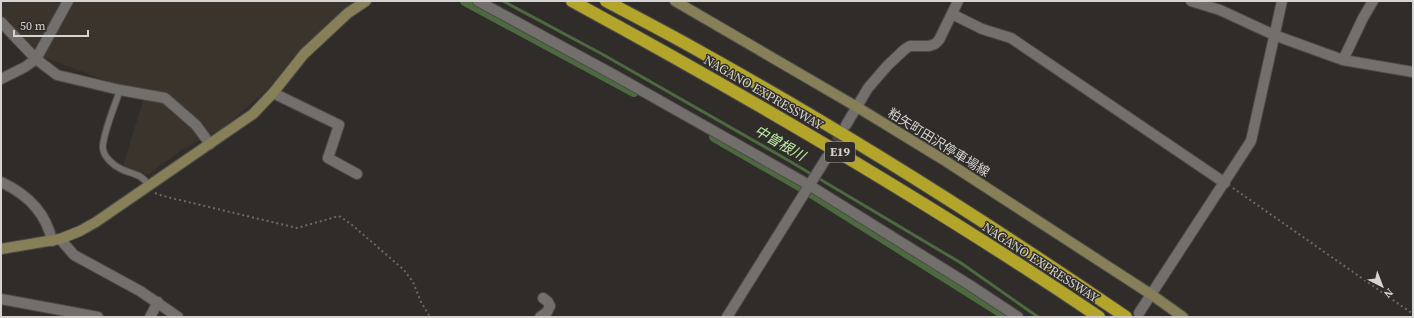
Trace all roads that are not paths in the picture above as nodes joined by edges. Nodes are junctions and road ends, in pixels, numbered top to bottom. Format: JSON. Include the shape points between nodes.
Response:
{"nodes":[{"id":1,"x":68,"y":1,"type":"edge"},
{"id":2,"x":366,"y":1,"type":"edge"},
{"id":3,"x":478,"y":1,"type":"edge"},
{"id":4,"x":572,"y":1,"type":"edge"},
{"id":5,"x":606,"y":1,"type":"edge"},
{"id":6,"x":675,"y":1,"type":"edge"},
{"id":7,"x":958,"y":1,"type":"edge"},
{"id":8,"x":1191,"y":1,"type":"edge"},
{"id":9,"x":1282,"y":1,"type":"edge"},
{"id":10,"x":1370,"y":2,"type":"edge"},
{"id":11,"x":952,"y":14,"type":"junction"},
{"id":12,"x":1,"y":22,"type":"edge"},
{"id":13,"x":1274,"y":35,"type":"junction"},
{"id":14,"x":36,"y":59,"type":"junction"},
{"id":15,"x":1344,"y":60,"type":"junction"},
{"id":16,"x":1413,"y":72,"type":"edge"},
{"id":17,"x":1,"y":79,"type":"edge"},
{"id":18,"x":120,"y":90,"type":"junction"},
{"id":19,"x":273,"y":93,"type":"junction"},
{"id":20,"x":857,"y":107,"type":"junction"},
{"id":21,"x":846,"y":125,"type":"tunnel mouth"},
{"id":22,"x":210,"y":144,"type":"junction"},
{"id":23,"x":827,"y":156,"type":"tunnel mouth"},
{"id":24,"x":357,"y":174,"type":"dead end"},
{"id":25,"x":1,"y":182,"type":"edge"},
{"id":26,"x":1225,"y":183,"type":"junction"},
{"id":27,"x":809,"y":185,"type":"junction"},
{"id":28,"x":149,"y":186,"type":"junction"},
{"id":29,"x":56,"y":240,"type":"junction"},
{"id":30,"x":1,"y":248,"type":"edge"},
{"id":31,"x":1152,"y":295,"type":"junction"},
{"id":32,"x":543,"y":298,"type":"dead end"},
{"id":33,"x":1,"y":299,"type":"edge"},
{"id":34,"x":158,"y":302,"type":"junction"},
{"id":35,"x":1139,"y":313,"type":"dead end"},
{"id":36,"x":98,"y":317,"type":"edge"},
{"id":37,"x":150,"y":317,"type":"edge"},
{"id":38,"x":178,"y":317,"type":"edge"},
{"id":39,"x":540,"y":317,"type":"edge"},
{"id":40,"x":727,"y":317,"type":"edge"},
{"id":41,"x":1018,"y":317,"type":"edge"},
{"id":42,"x":1099,"y":317,"type":"edge"},
{"id":43,"x":1126,"y":317,"type":"edge"},
{"id":44,"x":1183,"y":317,"type":"edge"}],
"edges":[{"from":1,"to":14,"type":"street"},
{"from":2,"to":19,"type":"main road","via":[[348,13],[304,54]]},
{"from":3,"to":27,"type":"street"},
{"from":4,"to":42,"type":"highway","name":"NAGANO EXPRESSWAY","number":"E19","via":[[698,70],[943,214]]},
{"from":5,"to":43,"type":"highway","name":"NAGANO EXPRESSWAY","number":"E19","via":[[706,55],[830,128],[951,202]]},
{"from":6,"to":20,"type":"main road","name":"粕矢町田沢停車場線"},
{"from":7,"to":11,"type":"street"},
{"from":8,"to":13,"type":"street","via":[[1220,10]]},
{"from":9,"to":13,"type":"street"},
{"from":10,"to":15,"type":"street"},
{"from":11,"to":20,"type":"street","via":[[935,44],[910,46],[905,49],[868,88]]},
{"from":11,"to":26,"type":"street","via":[[1011,38]]},
{"from":12,"to":14,"type":"street"},
{"from":13,"to":15,"type":"street"},
{"from":13,"to":26,"type":"street","via":[[1251,141]]},
{"from":14,"to":17,"type":"street","via":[[30,65]]},
{"from":14,"to":18,"type":"street","via":[[57,75]]},
{"from":15,"to":16,"type":"street"},
{"from":18,"to":22,"type":"street","via":[[165,98],[196,125]]},
{"from":18,"to":28,"type":"lane","via":[[103,143],[104,152],[115,166],[140,175]]},
{"from":19,"to":22,"type":"main road","via":[[253,114]]},
{"from":19,"to":24,"type":"street","via":[[339,125],[328,158]]},
{"from":20,"to":21,"type":"street"},
{"from":20,"to":31,"type":"main road","name":"粕矢町田沢停車場線","via":[[960,170]]},
{"from":22,"to":28,"type":"main road"},
{"from":23,"to":27,"type":"street"},
{"from":25,"to":29,"type":"street","via":[[17,189],[28,199],[42,214]]},
{"from":26,"to":31,"type":"street"},
{"from":27,"to":40,"type":"street"},
{"from":27,"to":41,"type":"street"},
{"from":28,"to":29,"type":"main road","via":[[96,222]]},
{"from":29,"to":30,"type":"main road"},
{"from":29,"to":34,"type":"street","via":[[74,255]]},
{"from":31,"to":35,"type":"street"},
{"from":31,"to":44,"type":"main road","name":"粕矢町田沢停車場線"},
{"from":32,"to":39,"type":"street","via":[[550,306]]},
{"from":33,"to":36,"type":"street"},
{"from":34,"to":37,"type":"street"},
{"from":34,"to":38,"type":"street"}]}
